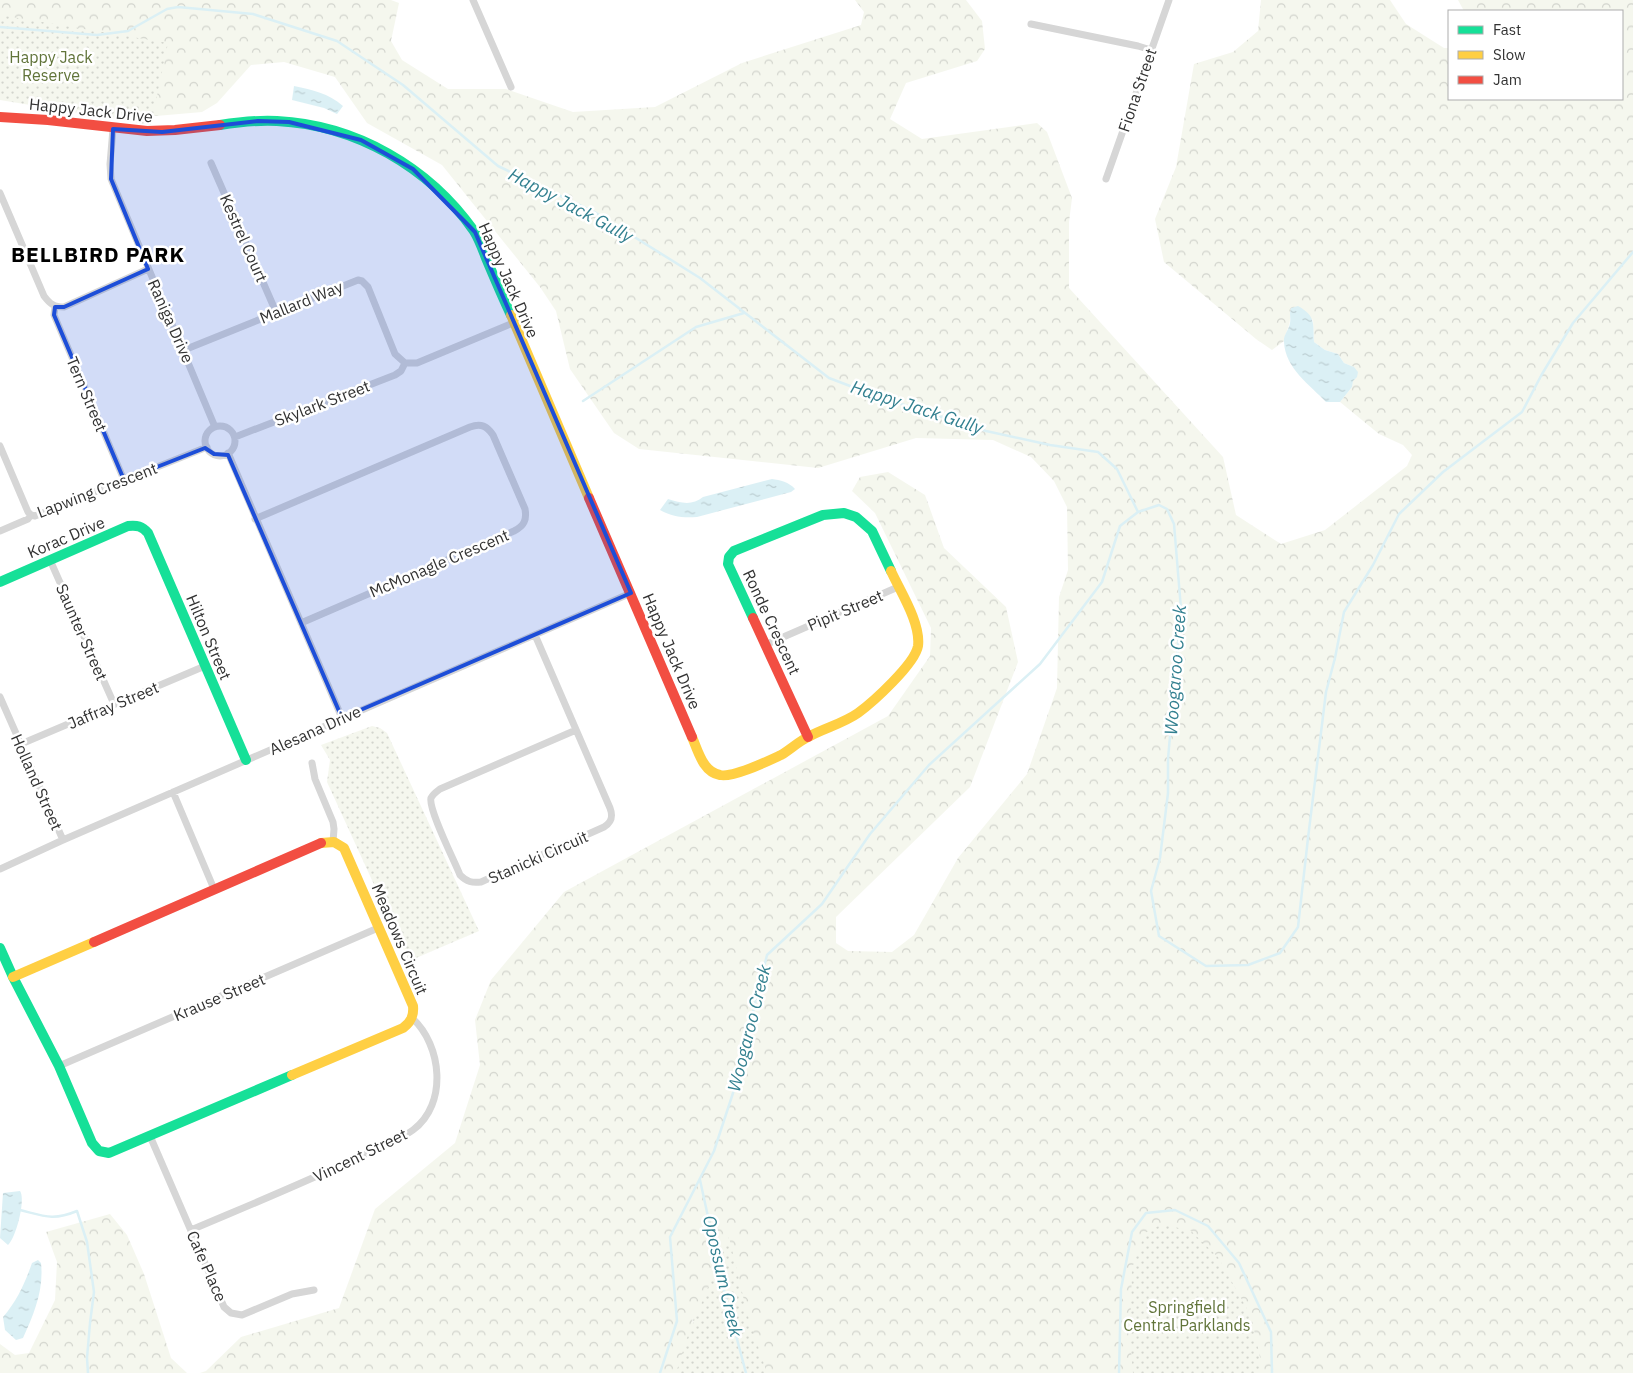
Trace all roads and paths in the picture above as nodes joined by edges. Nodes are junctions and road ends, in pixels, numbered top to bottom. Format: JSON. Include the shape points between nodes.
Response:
{"nodes":[{"id":1,"x":473,"y":0,"type":"edge"},
{"id":2,"x":1168,"y":0,"type":"edge"},
{"id":3,"x":1031,"y":24,"type":"dead end"},
{"id":4,"x":1151,"y":50,"type":"junction"},
{"id":5,"x":511,"y":87,"type":"dead end"},
{"id":6,"x":0,"y":117,"type":"edge"},
{"id":7,"x":114,"y":129,"type":"junction"},
{"id":8,"x":211,"y":163,"type":"dead end"},
{"id":9,"x":1106,"y":179,"type":"dead end"},
{"id":10,"x":0,"y":193,"type":"edge"},
{"id":11,"x":148,"y":269,"type":"junction"},
{"id":12,"x":55,"y":307,"type":"junction"},
{"id":13,"x":276,"y":312,"type":"junction"},
{"id":14,"x":513,"y":323,"type":"junction"},
{"id":15,"x":184,"y":350,"type":"junction"},
{"id":16,"x":405,"y":363,"type":"junction"},
{"id":17,"x":215,"y":427,"type":"junction"},
{"id":18,"x":235,"y":437,"type":"junction"},
{"id":19,"x":0,"y":446,"type":"edge"},
{"id":20,"x":207,"y":447,"type":"junction"},
{"id":21,"x":228,"y":453,"type":"junction"},
{"id":22,"x":124,"y":480,"type":"junction"},
{"id":23,"x":31,"y":515,"type":"junction"},
{"id":24,"x":255,"y":519,"type":"junction"},
{"id":25,"x":144,"y":527,"type":"joint"},
{"id":26,"x":0,"y":531,"type":"edge"},
{"id":27,"x":50,"y":560,"type":"junction"},
{"id":28,"x":0,"y":582,"type":"edge"},
{"id":29,"x":898,"y":587,"type":"junction"},
{"id":30,"x":631,"y":593,"type":"junction"},
{"id":31,"x":301,"y":623,"type":"junction"},
{"id":32,"x":535,"y":635,"type":"junction"},
{"id":33,"x":765,"y":645,"type":"junction"},
{"id":34,"x":205,"y":666,"type":"junction"},
{"id":35,"x":0,"y":697,"type":"edge"},
{"id":36,"x":114,"y":704,"type":"junction"},
{"id":37,"x":342,"y":718,"type":"junction"},
{"id":38,"x":576,"y":730,"type":"junction"},
{"id":39,"x":808,"y":737,"type":"junction"},
{"id":40,"x":21,"y":744,"type":"junction"},
{"id":41,"x":246,"y":760,"type":"junction"},
{"id":42,"x":312,"y":763,"type":"dead end"},
{"id":43,"x":718,"y":775,"type":"joint"},
{"id":44,"x":173,"y":792,"type":"junction"},
{"id":45,"x":62,"y":840,"type":"junction"},
{"id":46,"x":333,"y":842,"type":"junction"},
{"id":47,"x":0,"y":869,"type":"edge"},
{"id":48,"x":214,"y":889,"type":"junction"},
{"id":49,"x":378,"y":928,"type":"junction"},
{"id":50,"x":0,"y":948,"type":"edge"},
{"id":51,"x":13,"y":977,"type":"junction"},
{"id":52,"x":412,"y":1018,"type":"junction"},
{"id":53,"x":59,"y":1066,"type":"junction"},
{"id":54,"x":150,"y":1136,"type":"junction"},
{"id":55,"x":191,"y":1230,"type":"junction"},
{"id":56,"x":314,"y":1290,"type":"dead end"}],
"edges":[{"from":1,"to":5,"type":"street"},
{"from":2,"to":4,"type":"street","name":"Fiona Street"},
{"from":3,"to":4,"type":"street"},
{"from":4,"to":9,"type":"street","name":"Fiona Street"},
{"from":6,"to":7,"type":"street","name":"Happy Jack Drive"},
{"from":7,"to":11,"type":"street","name":"Raniga Drive","via":[[110,164],[112,178]]},
{"from":7,"to":14,"type":"street","name":"Happy Jack Drive","via":[[162,132],[258,121],[289,122],[361,140],[413,169],[454,206],[475,232]]},
{"from":8,"to":13,"type":"street","name":"Kestrel Court"},
{"from":10,"to":12,"type":"street","via":[[44,296]]},
{"from":11,"to":12,"type":"street","via":[[64,307]]},
{"from":11,"to":15,"type":"street","name":"Raniga Drive"},
{"from":12,"to":22,"type":"street","name":"Tern Street","via":[[54,315]]},
{"from":13,"to":15,"type":"street","name":"Mallard Way"},
{"from":13,"to":16,"type":"street","name":"Mallard Way","via":[[353,281],[362,281],[368,287],[396,354]]},
{"from":14,"to":16,"type":"street","via":[[417,364]]},
{"from":14,"to":30,"type":"street","name":"Happy Jack Drive"},
{"from":15,"to":17,"type":"street","name":"Raniga Drive"},
{"from":16,"to":18,"type":"street","name":"Skylark Street","via":[[395,375]]},
{"from":17,"to":18,"type":"street","via":[[229,429]]},
{"from":17,"to":20,"type":"street","via":[[208,433]]},
{"from":18,"to":21,"type":"street","via":[[234,446]]},
{"from":19,"to":23,"type":"street","name":"Lapwing Crescent"},
{"from":20,"to":21,"type":"street","via":[[214,454]]},
{"from":20,"to":22,"type":"street","name":"Lapwing Crescent"},
{"from":21,"to":24,"type":"street"},
{"from":22,"to":23,"type":"street","name":"Lapwing Crescent"},
{"from":23,"to":26,"type":"street"},
{"from":24,"to":31,"type":"street"},
{"from":24,"to":31,"type":"street","name":"McMonagle Crescent","via":[[474,426],[482,425],[489,430],[501,454],[525,509],[523,525]]},
{"from":25,"to":27,"type":"street","name":"Korac Drive","via":[[128,526]]},
{"from":25,"to":34,"type":"street","name":"Hilton Street"},
{"from":27,"to":28,"type":"street","name":"Korac Drive"},
{"from":27,"to":36,"type":"street","name":"Saunter Street"},
{"from":29,"to":33,"type":"street","name":"Pipit Street"},
{"from":29,"to":33,"type":"street","name":"Ronde Crescent","via":[[872,531],[864,521],[849,513],[823,514],[734,551],[728,564]]},
{"from":29,"to":39,"type":"street","name":"Ronde Crescent","via":[[916,625],[918,645],[914,654],[903,672],[857,714]]},
{"from":30,"to":32,"type":"street","name":"Alesana Drive"},
{"from":30,"to":43,"type":"street","name":"Happy Jack Drive","via":[[703,762]]},
{"from":31,"to":37,"type":"street"},
{"from":32,"to":37,"type":"street","name":"Alesana Drive"},
{"from":32,"to":38,"type":"street","name":"Stanicki Circuit"},
{"from":33,"to":39,"type":"street","name":"Ronde Crescent"},
{"from":34,"to":36,"type":"street","name":"Jaffray Street"},
{"from":34,"to":41,"type":"street","name":"Hilton Street"},
{"from":35,"to":40,"type":"street","name":"Holland Street"},
{"from":36,"to":40,"type":"street","name":"Jaffray Street"},
{"from":37,"to":41,"type":"street","name":"Alesana Drive"},
{"from":38,"to":38,"type":"street","name":"Stanicki Circuit","via":[[610,808],[612,818],[609,824],[481,882],[464,880],[432,810],[434,793]]},
{"from":39,"to":43,"type":"street","name":"Ronde Crescent","via":[[736,774]]},
{"from":40,"to":45,"type":"street","name":"Holland Street"},
{"from":41,"to":44,"type":"street","name":"Alesana Drive"},
{"from":42,"to":46,"type":"street","via":[[333,822]]},
{"from":44,"to":45,"type":"street","name":"Alesana Drive"},
{"from":44,"to":48,"type":"street"},
{"from":45,"to":47,"type":"street","name":"Alesana Drive"},
{"from":46,"to":48,"type":"street"},
{"from":46,"to":49,"type":"street","name":"Meadows Circuit","via":[[344,848]]},
{"from":48,"to":51,"type":"street"},
{"from":49,"to":52,"type":"street","name":"Meadows Circuit","via":[[413,1006]]},
{"from":49,"to":53,"type":"street","name":"Krause Street"},
{"from":50,"to":51,"type":"street","name":"Meadows Circuit"},
{"from":51,"to":53,"type":"street","name":"Meadows Circuit"},
{"from":52,"to":54,"type":"street","name":"Meadows Circuit","via":[[403,1028]]},
{"from":52,"to":55,"type":"street","name":"Vincent Street","via":[[421,1026],[438,1072],[436,1095],[414,1129],[321,1174]]},
{"from":53,"to":54,"type":"street","name":"Meadows Circuit","via":[[92,1143],[99,1151],[110,1153]]},
{"from":54,"to":55,"type":"street","name":"Cafe Place"},
{"from":55,"to":56,"type":"street","name":"Cafe Place","via":[[224,1307],[231,1313],[242,1315],[292,1294]]}]}
